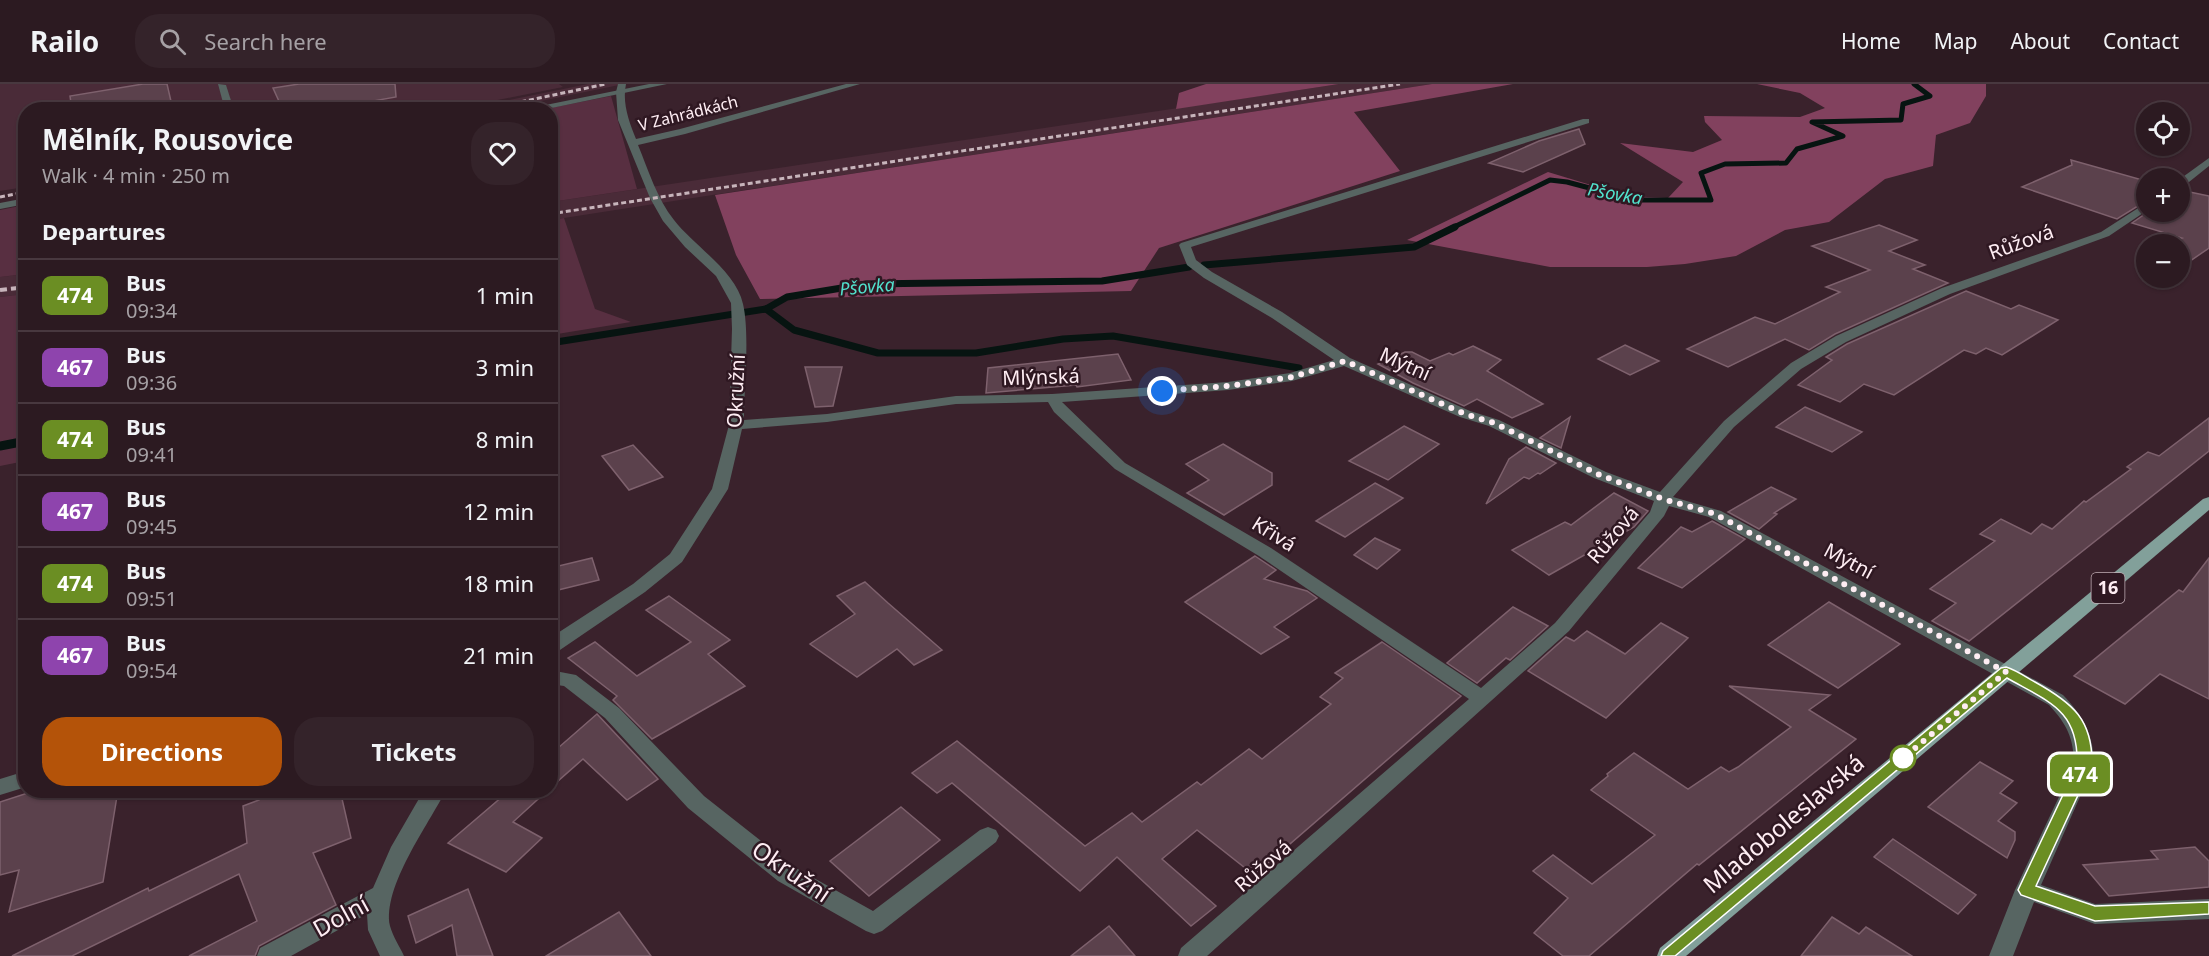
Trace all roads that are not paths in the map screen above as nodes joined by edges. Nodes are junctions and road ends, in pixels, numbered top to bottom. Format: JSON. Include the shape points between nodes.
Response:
{"nodes":[{"id":1,"x":663,"y":84,"type":"edge"},
{"id":2,"x":856,"y":84,"type":"edge"},
{"id":3,"x":222,"y":85,"type":"edge"},
{"id":4,"x":621,"y":88,"type":"edge"},
{"id":5,"x":227,"y":102,"type":"edge"},
{"id":6,"x":558,"y":102,"type":"edge"},
{"id":7,"x":1586,"y":121,"type":"dead end"},
{"id":8,"x":632,"y":143,"type":"junction"},
{"id":9,"x":2209,"y":160,"type":"edge"},
{"id":10,"x":2204,"y":172,"type":"edge"},
{"id":11,"x":2190,"y":179,"type":"edge"},
{"id":12,"x":18,"y":203,"type":"edge"},
{"id":13,"x":0,"y":206,"type":"edge"},
{"id":14,"x":2136,"y":213,"type":"edge"},
{"id":15,"x":1345,"y":361,"type":"junction"},
{"id":16,"x":1052,"y":398,"type":"junction"},
{"id":17,"x":736,"y":425,"type":"junction"},
{"id":18,"x":1663,"y":499,"type":"junction"},
{"id":19,"x":2209,"y":502,"type":"edge"},
{"id":20,"x":558,"y":642,"type":"edge"},
{"id":21,"x":2006,"y":672,"type":"junction"},
{"id":22,"x":558,"y":678,"type":"edge"},
{"id":23,"x":1482,"y":698,"type":"junction"},
{"id":24,"x":18,"y":781,"type":"edge"},
{"id":25,"x":0,"y":787,"type":"edge"},
{"id":26,"x":431,"y":798,"type":"edge"},
{"id":27,"x":988,"y":836,"type":"dead end"},
{"id":28,"x":2027,"y":890,"type":"junction"},
{"id":29,"x":381,"y":895,"type":"junction"},
{"id":30,"x":2209,"y":909,"type":"edge"},
{"id":31,"x":269,"y":956,"type":"edge"},
{"id":32,"x":392,"y":956,"type":"edge"},
{"id":33,"x":1190,"y":956,"type":"edge"},
{"id":34,"x":1669,"y":956,"type":"edge"},
{"id":35,"x":2001,"y":956,"type":"edge"}],
"edges":[{"from":1,"to":4,"type":"street"},
{"from":2,"to":8,"type":"street","name":"V Zahrádkách"},
{"from":3,"to":5,"type":"street"},
{"from":4,"to":6,"type":"street"},
{"from":4,"to":8,"type":"street","name":"Okružní","via":[[623,120]]},
{"from":7,"to":15,"type":"street","name":"Mýtní","via":[[1185,245],[1191,262],[1208,275]]},
{"from":8,"to":17,"type":"street","name":"Okružní","via":[[667,219],[721,274],[736,303]]},
{"from":9,"to":10,"type":"street"},
{"from":10,"to":11,"type":"street"},
{"from":12,"to":13,"type":"street"},
{"from":14,"to":18,"type":"street","name":"Růžová","via":[[2105,234],[1947,291],[1841,339],[1796,366],[1729,424]]},
{"from":15,"to":16,"type":"street","name":"Mlýnská","via":[[1292,377],[1228,386]]},
{"from":15,"to":18,"type":"street","name":"Mýtní","via":[[1494,423],[1600,475]]},
{"from":16,"to":17,"type":"street","name":"Mlýnská","via":[[956,400],[827,418]]},
{"from":16,"to":23,"type":"street","name":"Křivá","via":[[1120,466],[1265,552]]},
{"from":17,"to":20,"type":"street","name":"Okružní","via":[[720,489],[676,558],[639,588]]},
{"from":18,"to":21,"type":"street","name":"Mýtní","via":[[1715,514]]},
{"from":18,"to":23,"type":"street","name":"Růžová","via":[[1658,513],[1562,627]]},
{"from":19,"to":21,"type":"main road","name":"Mladoboleslavská","number":"16"},
{"from":21,"to":28,"type":"street","name":"Mýtní","via":[[2056,700],[2077,722],[2085,743],[2084,765]]},
{"from":21,"to":34,"type":"main road","name":"Mladoboleslavská","number":"16"},
{"from":22,"to":27,"type":"street","name":"Okružní","via":[[569,680],[612,713],[696,802],[786,874],[874,924]]},
{"from":23,"to":33,"type":"street","name":"Růžová"},
{"from":24,"to":25,"type":"street"},
{"from":26,"to":29,"type":"street","via":[[407,837]]},
{"from":28,"to":30,"type":"street","via":[[2095,914]]},
{"from":28,"to":35,"type":"street","name":"Mýtní"},
{"from":29,"to":31,"type":"street","name":"Dolní"},
{"from":29,"to":32,"type":"street","via":[[377,924]]}]}
